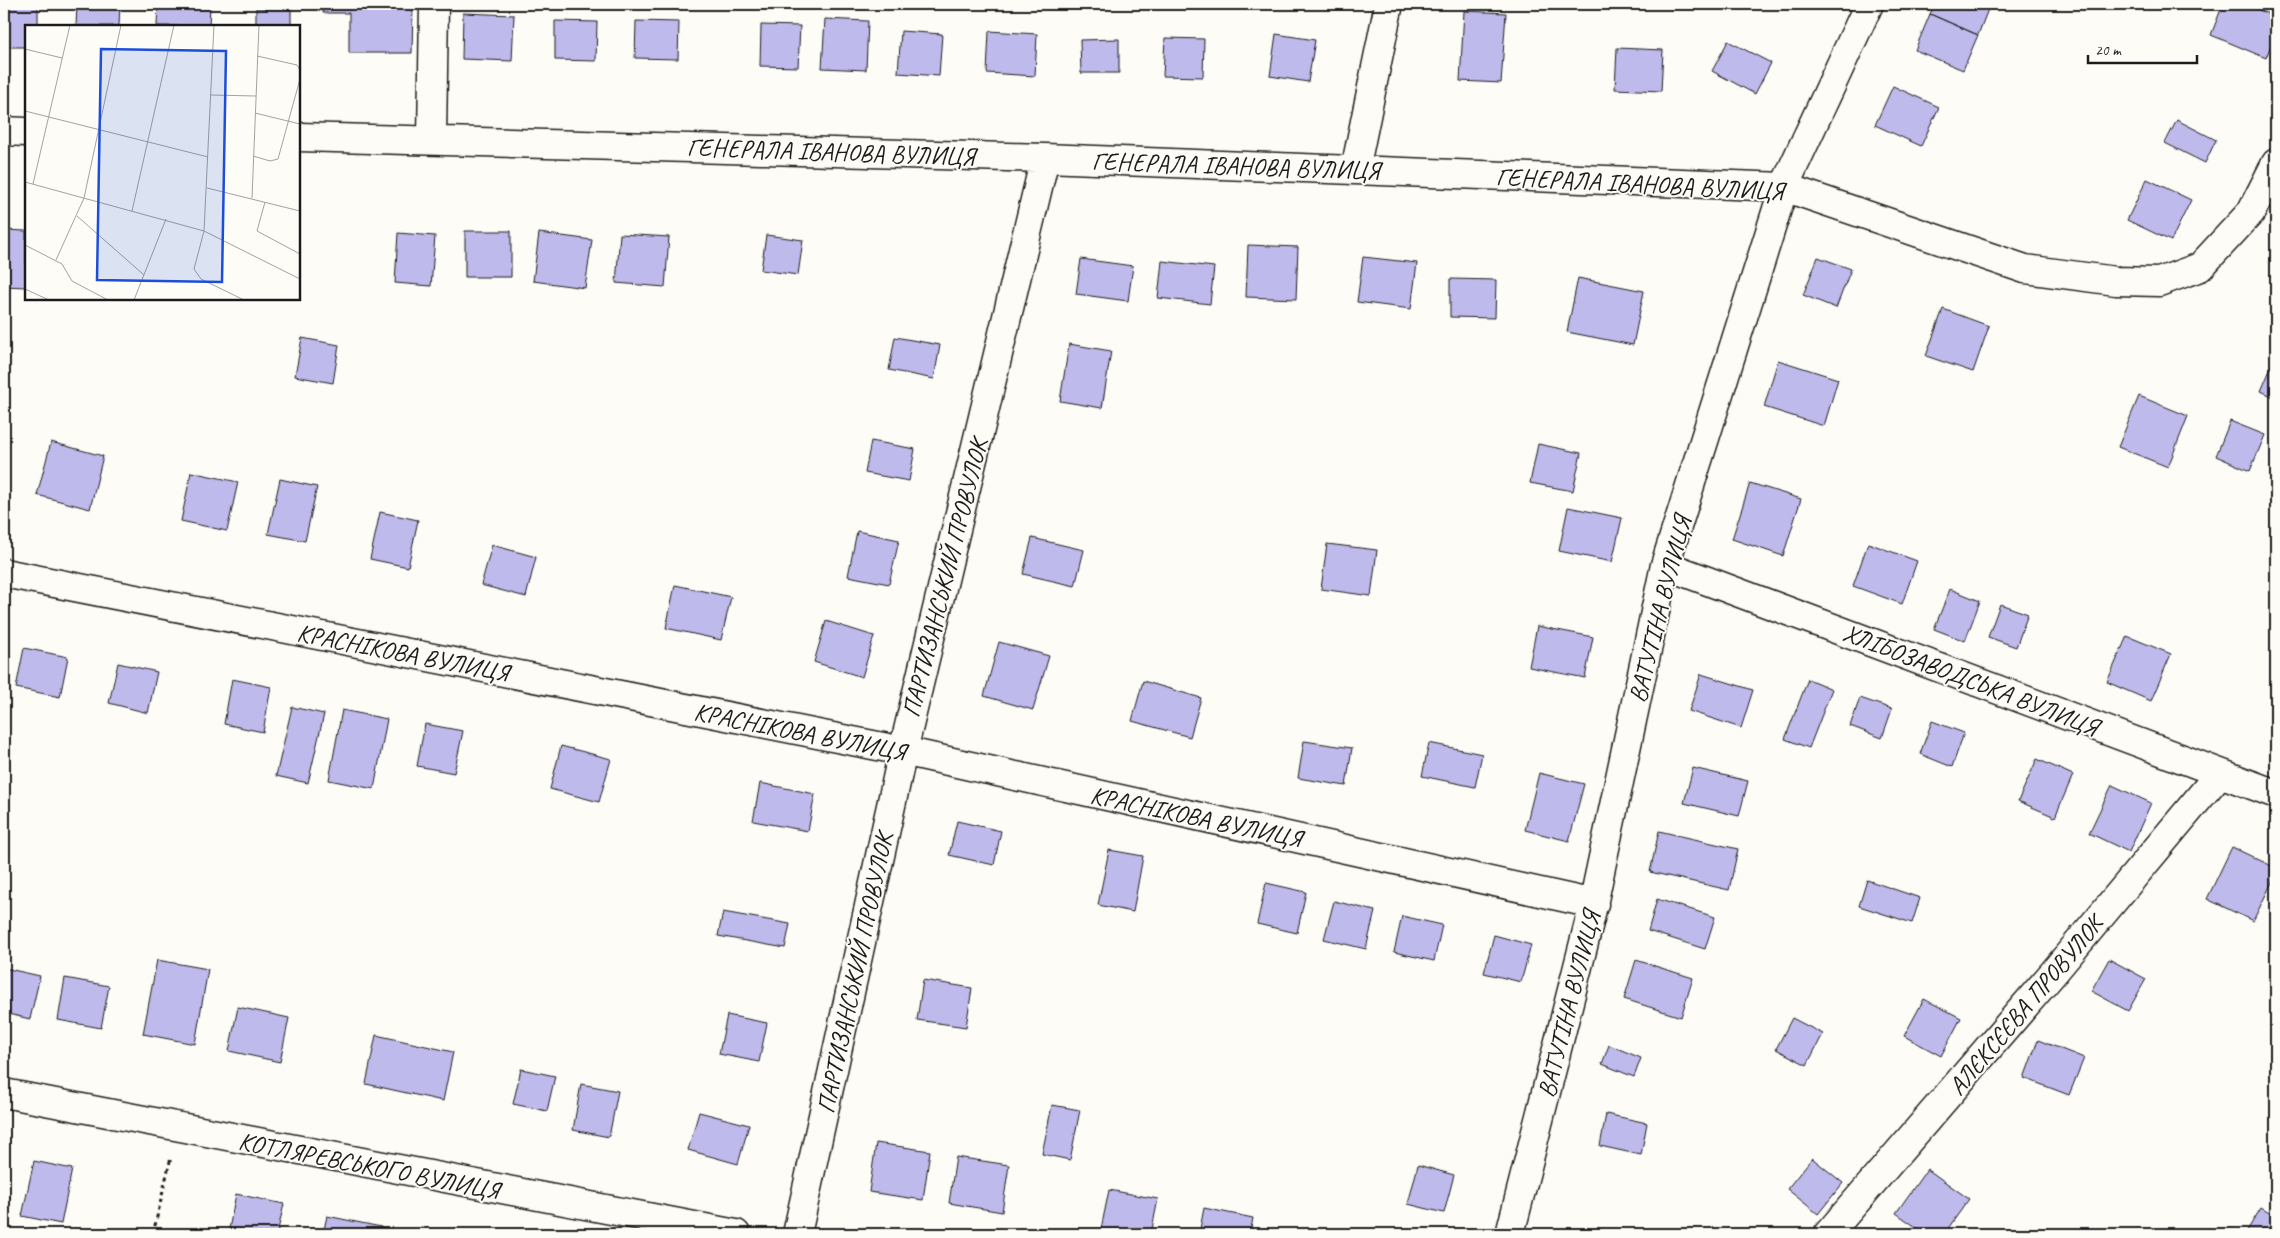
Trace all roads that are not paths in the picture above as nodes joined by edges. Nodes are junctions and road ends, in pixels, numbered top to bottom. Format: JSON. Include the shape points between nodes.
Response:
{"nodes":[{"id":1,"x":434,"y":4,"type":"edge"},
{"id":2,"x":1389,"y":4,"type":"edge"},
{"id":3,"x":1869,"y":4,"type":"edge"},
{"id":4,"x":4,"y":131,"type":"edge"},
{"id":5,"x":25,"y":132,"type":"edge"},
{"id":6,"x":300,"y":137,"type":"edge"},
{"id":7,"x":432,"y":140,"type":"junction"},
{"id":8,"x":1045,"y":158,"type":"junction"},
{"id":9,"x":2276,"y":163,"type":"edge"},
{"id":10,"x":1355,"y":170,"type":"junction"},
{"id":11,"x":1784,"y":187,"type":"junction"},
{"id":12,"x":1665,"y":565,"type":"junction"},
{"id":13,"x":4,"y":573,"type":"edge"},
{"id":14,"x":903,"y":751,"type":"junction"},
{"id":15,"x":2220,"y":773,"type":"junction"},
{"id":16,"x":2276,"y":794,"type":"edge"},
{"id":17,"x":1594,"y":904,"type":"junction"},
{"id":18,"x":4,"y":1093,"type":"edge"},
{"id":19,"x":736,"y":1234,"type":"edge"},
{"id":20,"x":797,"y":1234,"type":"edge"},
{"id":21,"x":1510,"y":1234,"type":"edge"},
{"id":22,"x":1828,"y":1234,"type":"edge"}],
"edges":[{"from":1,"to":7,"type":"street"},
{"from":2,"to":10,"type":"street"},
{"from":3,"to":11,"type":"street","name":"ВАТУТІНА ВУЛИЦЯ"},
{"from":4,"to":5,"type":"street"},
{"from":6,"to":7,"type":"street","name":"ГЕНЕРАЛА ІВАНОВА ВУЛИЦЯ"},
{"from":7,"to":8,"type":"street","name":"ГЕНЕРАЛА ІВАНОВА ВУЛИЦЯ"},
{"from":8,"to":10,"type":"street","name":"ГЕНЕРАЛА ІВАНОВА ВУЛИЦЯ"},
{"from":8,"to":14,"type":"street","name":"ПАРТИЗАНСЬКИЙ ПРОВУЛОК"},
{"from":9,"to":11,"type":"street","name":"ГЕНЕРАЛА ІВАНОВА ВУЛИЦЯ","via":[[2251,212],[2200,267],[2159,282],[2025,269]]},
{"from":10,"to":11,"type":"street","name":"ГЕНЕРАЛА ІВАНОВА ВУЛИЦЯ"},
{"from":11,"to":12,"type":"street","name":"ВАТУТІНА ВУЛИЦЯ"},
{"from":12,"to":15,"type":"street","name":"ХЛІБОЗАВОДСЬКА ВУЛИЦЯ"},
{"from":12,"to":17,"type":"street","name":"ВАТУТІНА ВУЛИЦЯ"},
{"from":13,"to":14,"type":"street","name":"КРАСНІКОВА ВУЛИЦЯ"},
{"from":14,"to":17,"type":"street","name":"КРАСНІКОВА ВУЛИЦЯ"},
{"from":14,"to":20,"type":"street","name":"ПАРТИЗАНСЬКИЙ ПРОВУЛОК"},
{"from":15,"to":16,"type":"street","name":"ХЛІБОЗАВОДСЬКА ВУЛИЦЯ"},
{"from":15,"to":22,"type":"street","name":"АЛЄКСЄЄВА ПРОВУЛОК"},
{"from":17,"to":21,"type":"street","name":"ВАТУТІНА ВУЛИЦЯ"},
{"from":18,"to":19,"type":"street","name":"КОТЛЯРЕВСЬКОГО ВУЛИЦЯ"}]}
